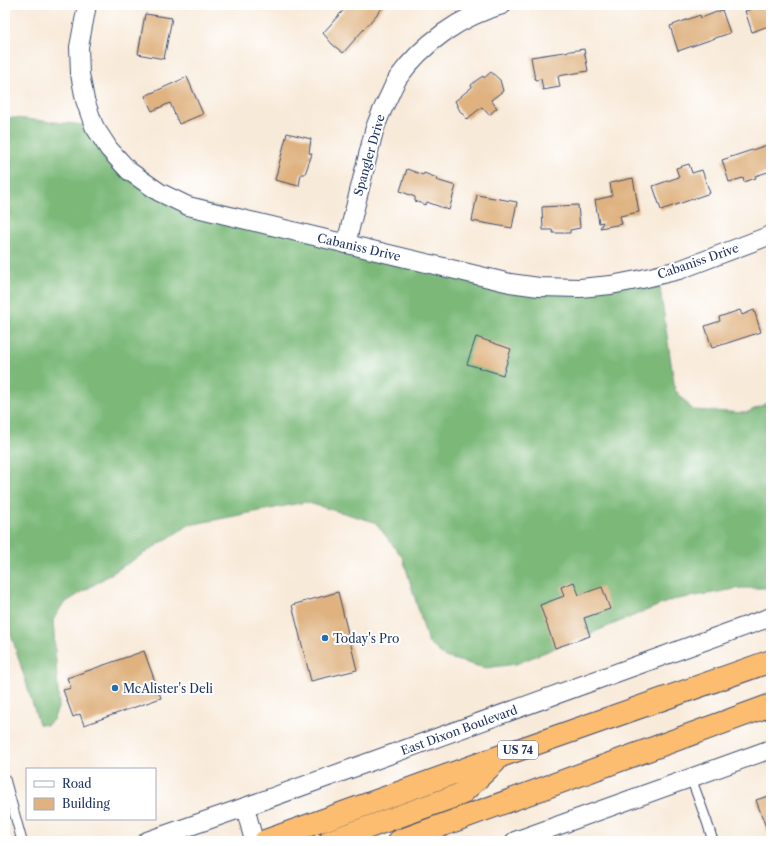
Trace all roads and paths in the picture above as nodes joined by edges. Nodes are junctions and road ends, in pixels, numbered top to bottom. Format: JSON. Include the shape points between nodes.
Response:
{"nodes":[{"id":1,"x":87,"y":5,"type":"edge"},
{"id":2,"x":502,"y":5,"type":"edge"},
{"id":3,"x":771,"y":235,"type":"edge"},
{"id":4,"x":346,"y":244,"type":"junction"},
{"id":5,"x":771,"y":617,"type":"edge"},
{"id":6,"x":771,"y":661,"type":"edge"},
{"id":7,"x":771,"y":705,"type":"edge"},
{"id":8,"x":771,"y":749,"type":"edge"},
{"id":9,"x":501,"y":756,"type":"junction"},
{"id":10,"x":691,"y":778,"type":"junction"},
{"id":11,"x":5,"y":779,"type":"edge"},
{"id":12,"x":245,"y":807,"type":"junction"},
{"id":13,"x":547,"y":836,"type":"edge"},
{"id":14,"x":22,"y":841,"type":"edge"},
{"id":15,"x":147,"y":841,"type":"edge"},
{"id":16,"x":254,"y":841,"type":"edge"},
{"id":17,"x":265,"y":841,"type":"edge"},
{"id":18,"x":330,"y":841,"type":"edge"},
{"id":19,"x":399,"y":841,"type":"edge"},
{"id":20,"x":515,"y":841,"type":"edge"},
{"id":21,"x":713,"y":841,"type":"edge"}],
"edges":[{"from":1,"to":4,"type":"street","name":"Cabaniss Drive","via":[[79,47],[80,74],[85,100],[94,126],[128,171],[159,192],[188,206]]},
{"from":2,"to":4,"type":"street","name":"Spangler Drive","via":[[455,25],[411,61],[397,79],[374,131]]},
{"from":3,"to":4,"type":"street","name":"Cabaniss Drive","via":[[679,270],[611,285],[580,288],[510,283]]},
{"from":5,"to":12,"type":"street","name":"East Dixon Boulevard"},
{"from":6,"to":9,"type":"highway","number":"US 74"},
{"from":7,"to":19,"type":"highway"},
{"from":8,"to":10,"type":"street"},
{"from":9,"to":17,"type":"highway","number":"US 74"},
{"from":9,"to":18,"type":"highway","via":[[461,794]]},
{"from":10,"to":13,"type":"street"},
{"from":10,"to":21,"type":"lane"},
{"from":11,"to":14,"type":"lane"},
{"from":12,"to":15,"type":"street","name":"East Dixon Boulevard"},
{"from":12,"to":16,"type":"street"},
{"from":13,"to":20,"type":"street"}]}
